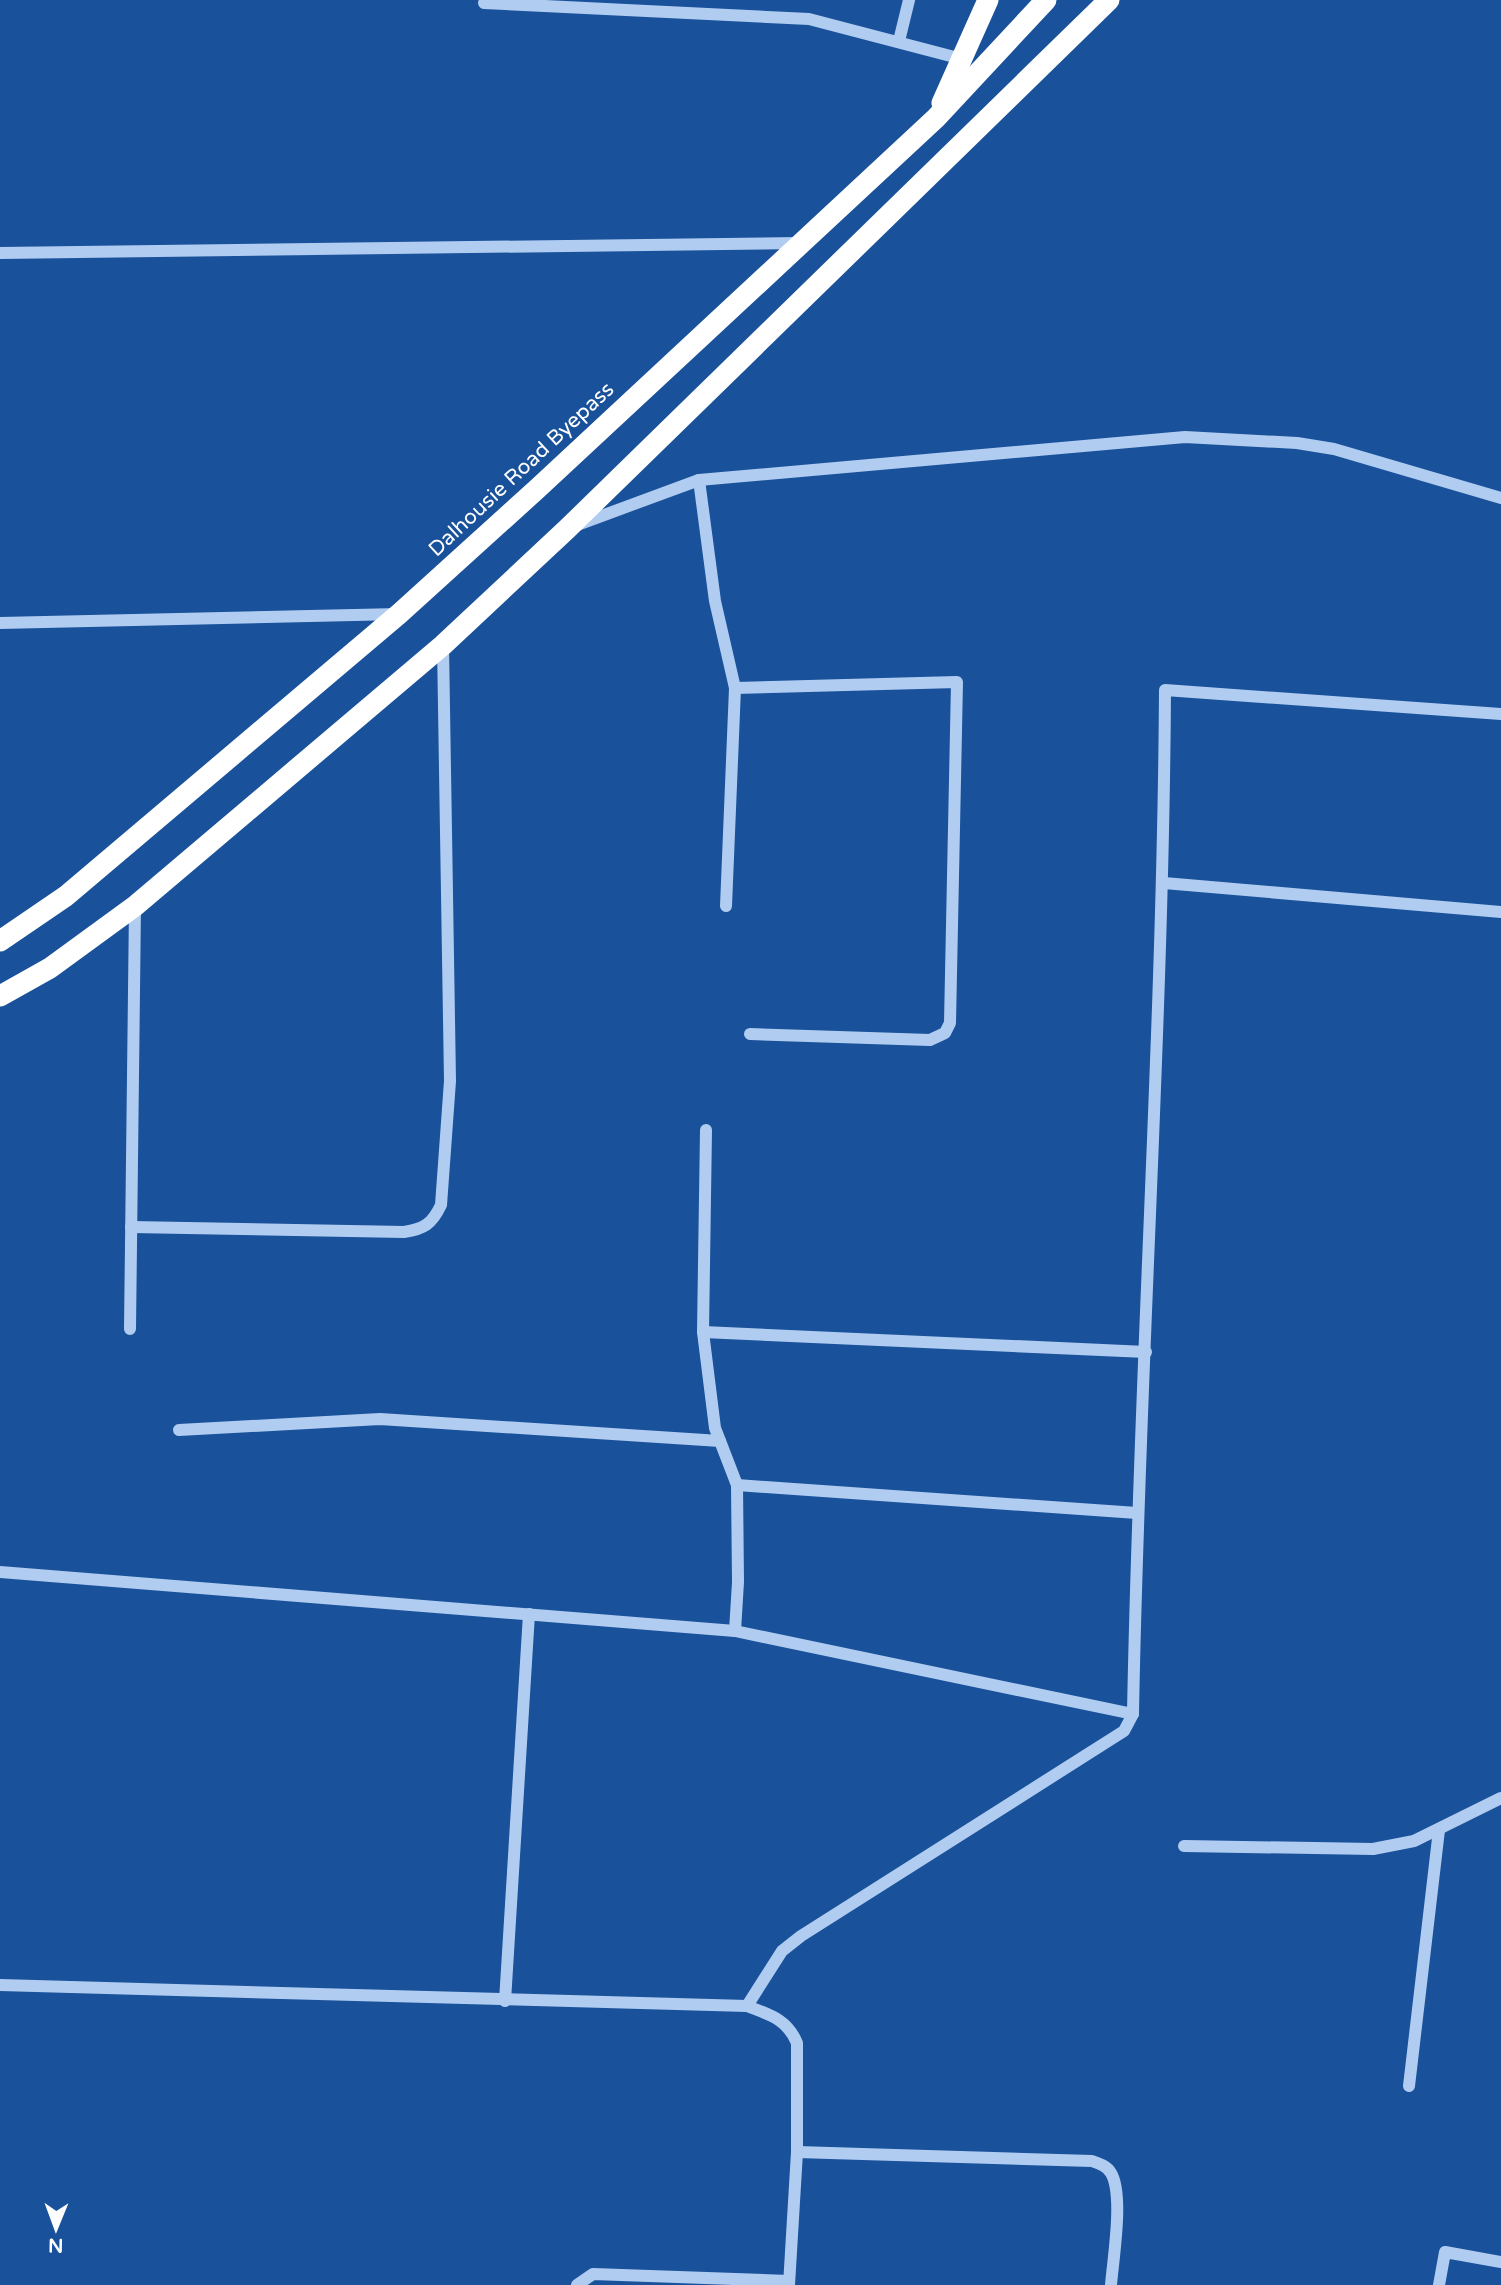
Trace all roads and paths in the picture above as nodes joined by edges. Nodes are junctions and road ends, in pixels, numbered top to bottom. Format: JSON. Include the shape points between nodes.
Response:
{"nodes":[{"id":1,"x":909,"y":0,"type":"edge"},
{"id":2,"x":988,"y":0,"type":"edge"},
{"id":3,"x":1046,"y":0,"type":"edge"},
{"id":4,"x":1109,"y":0,"type":"edge"},
{"id":5,"x":484,"y":3,"type":"dead end"},
{"id":6,"x":899,"y":41,"type":"junction"},
{"id":7,"x":962,"y":59,"type":"junction"},
{"id":8,"x":936,"y":118,"type":"junction"},
{"id":9,"x":799,"y":243,"type":"junction"},
{"id":10,"x":0,"y":253,"type":"edge"},
{"id":11,"x":699,"y":480,"type":"junction"},
{"id":12,"x":1501,"y":498,"type":"edge"},
{"id":13,"x":567,"y":529,"type":"junction"},
{"id":14,"x":399,"y":614,"type":"junction"},
{"id":15,"x":0,"y":623,"type":"edge"},
{"id":16,"x":443,"y":645,"type":"junction"},
{"id":17,"x":735,"y":688,"type":"junction"},
{"id":18,"x":1501,"y":714,"type":"edge"},
{"id":19,"x":1164,"y":883,"type":"junction"},
{"id":20,"x":135,"y":906,"type":"junction"},
{"id":21,"x":726,"y":906,"type":"dead end"},
{"id":22,"x":1501,"y":912,"type":"edge"},
{"id":23,"x":0,"y":940,"type":"edge"},
{"id":24,"x":0,"y":996,"type":"edge"},
{"id":25,"x":750,"y":1034,"type":"dead end"},
{"id":26,"x":706,"y":1130,"type":"dead end"},
{"id":27,"x":131,"y":1227,"type":"junction"},
{"id":28,"x":130,"y":1329,"type":"dead end"},
{"id":29,"x":703,"y":1332,"type":"junction"},
{"id":30,"x":1146,"y":1352,"type":"junction"},
{"id":31,"x":179,"y":1430,"type":"dead end"},
{"id":32,"x":720,"y":1441,"type":"junction"},
{"id":33,"x":737,"y":1485,"type":"junction"},
{"id":34,"x":1137,"y":1513,"type":"junction"},
{"id":35,"x":0,"y":1572,"type":"edge"},
{"id":36,"x":529,"y":1614,"type":"junction"},
{"id":37,"x":735,"y":1631,"type":"junction"},
{"id":38,"x":1133,"y":1714,"type":"junction"},
{"id":39,"x":1501,"y":1798,"type":"edge"},
{"id":40,"x":1440,"y":1830,"type":"junction"},
{"id":41,"x":1184,"y":1846,"type":"dead end"},
{"id":42,"x":0,"y":1985,"type":"edge"},
{"id":43,"x":505,"y":2000,"type":"junction"},
{"id":44,"x":747,"y":2006,"type":"junction"},
{"id":45,"x":1409,"y":2086,"type":"dead end"},
{"id":46,"x":797,"y":2152,"type":"junction"},
{"id":47,"x":1501,"y":2262,"type":"edge"},
{"id":48,"x":789,"y":2283,"type":"edge"},
{"id":49,"x":577,"y":2285,"type":"edge"},
{"id":50,"x":1111,"y":2285,"type":"edge"},
{"id":51,"x":1439,"y":2285,"type":"edge"}],
"edges":[{"from":1,"to":6,"type":"street"},
{"from":2,"to":7,"type":"highway"},
{"from":3,"to":8,"type":"highway","name":"Dalhousie Road Byepass"},
{"from":4,"to":13,"type":"highway"},
{"from":5,"to":6,"type":"street","via":[[809,19]]},
{"from":6,"to":7,"type":"street"},
{"from":7,"to":8,"type":"highway"},
{"from":8,"to":9,"type":"highway","name":"Dalhousie Road Byepass"},
{"from":9,"to":10,"type":"street"},
{"from":9,"to":14,"type":"highway","name":"Dalhousie Road Byepass"},
{"from":11,"to":12,"type":"street","via":[[1185,437],[1334,449]]},
{"from":11,"to":13,"type":"street"},
{"from":11,"to":17,"type":"street","via":[[715,601]]},
{"from":13,"to":16,"type":"highway"},
{"from":14,"to":15,"type":"street"},
{"from":14,"to":23,"type":"highway","name":"Dalhousie Road Byepass","via":[[66,896]]},
{"from":16,"to":20,"type":"highway"},
{"from":16,"to":27,"type":"street","via":[[450,1081],[441,1205],[434,1219],[427,1227],[404,1232]]},
{"from":17,"to":21,"type":"street"},
{"from":17,"to":25,"type":"street","via":[[957,682],[950,1023],[945,1033],[930,1040]]},
{"from":18,"to":19,"type":"street","via":[[1165,690]]},
{"from":19,"to":22,"type":"street"},
{"from":19,"to":30,"type":"street"},
{"from":20,"to":24,"type":"highway","via":[[50,968]]},
{"from":20,"to":27,"type":"street"},
{"from":26,"to":29,"type":"street"},
{"from":27,"to":28,"type":"street"},
{"from":29,"to":30,"type":"street"},
{"from":29,"to":32,"type":"street"},
{"from":30,"to":34,"type":"street"},
{"from":31,"to":32,"type":"street","via":[[380,1419]]},
{"from":32,"to":33,"type":"street"},
{"from":33,"to":34,"type":"street"},
{"from":33,"to":37,"type":"street"},
{"from":34,"to":38,"type":"street"},
{"from":35,"to":36,"type":"street"},
{"from":36,"to":37,"type":"street"},
{"from":36,"to":43,"type":"street"},
{"from":37,"to":38,"type":"street"},
{"from":38,"to":44,"type":"street","via":[[1124,1731],[801,1936],[782,1951]]},
{"from":39,"to":40,"type":"street"},
{"from":40,"to":41,"type":"street","via":[[1373,1849]]},
{"from":40,"to":45,"type":"street"},
{"from":42,"to":43,"type":"street"},
{"from":43,"to":44,"type":"street"},
{"from":44,"to":46,"type":"street","via":[[780,2018],[797,2043]]},
{"from":46,"to":48,"type":"street"},
{"from":46,"to":50,"type":"street","via":[[1092,2161],[1103,2165],[1113,2178],[1116,2204]]},
{"from":47,"to":51,"type":"street","via":[[1445,2252]]},
{"from":48,"to":49,"type":"street","via":[[593,2274]]}]}
